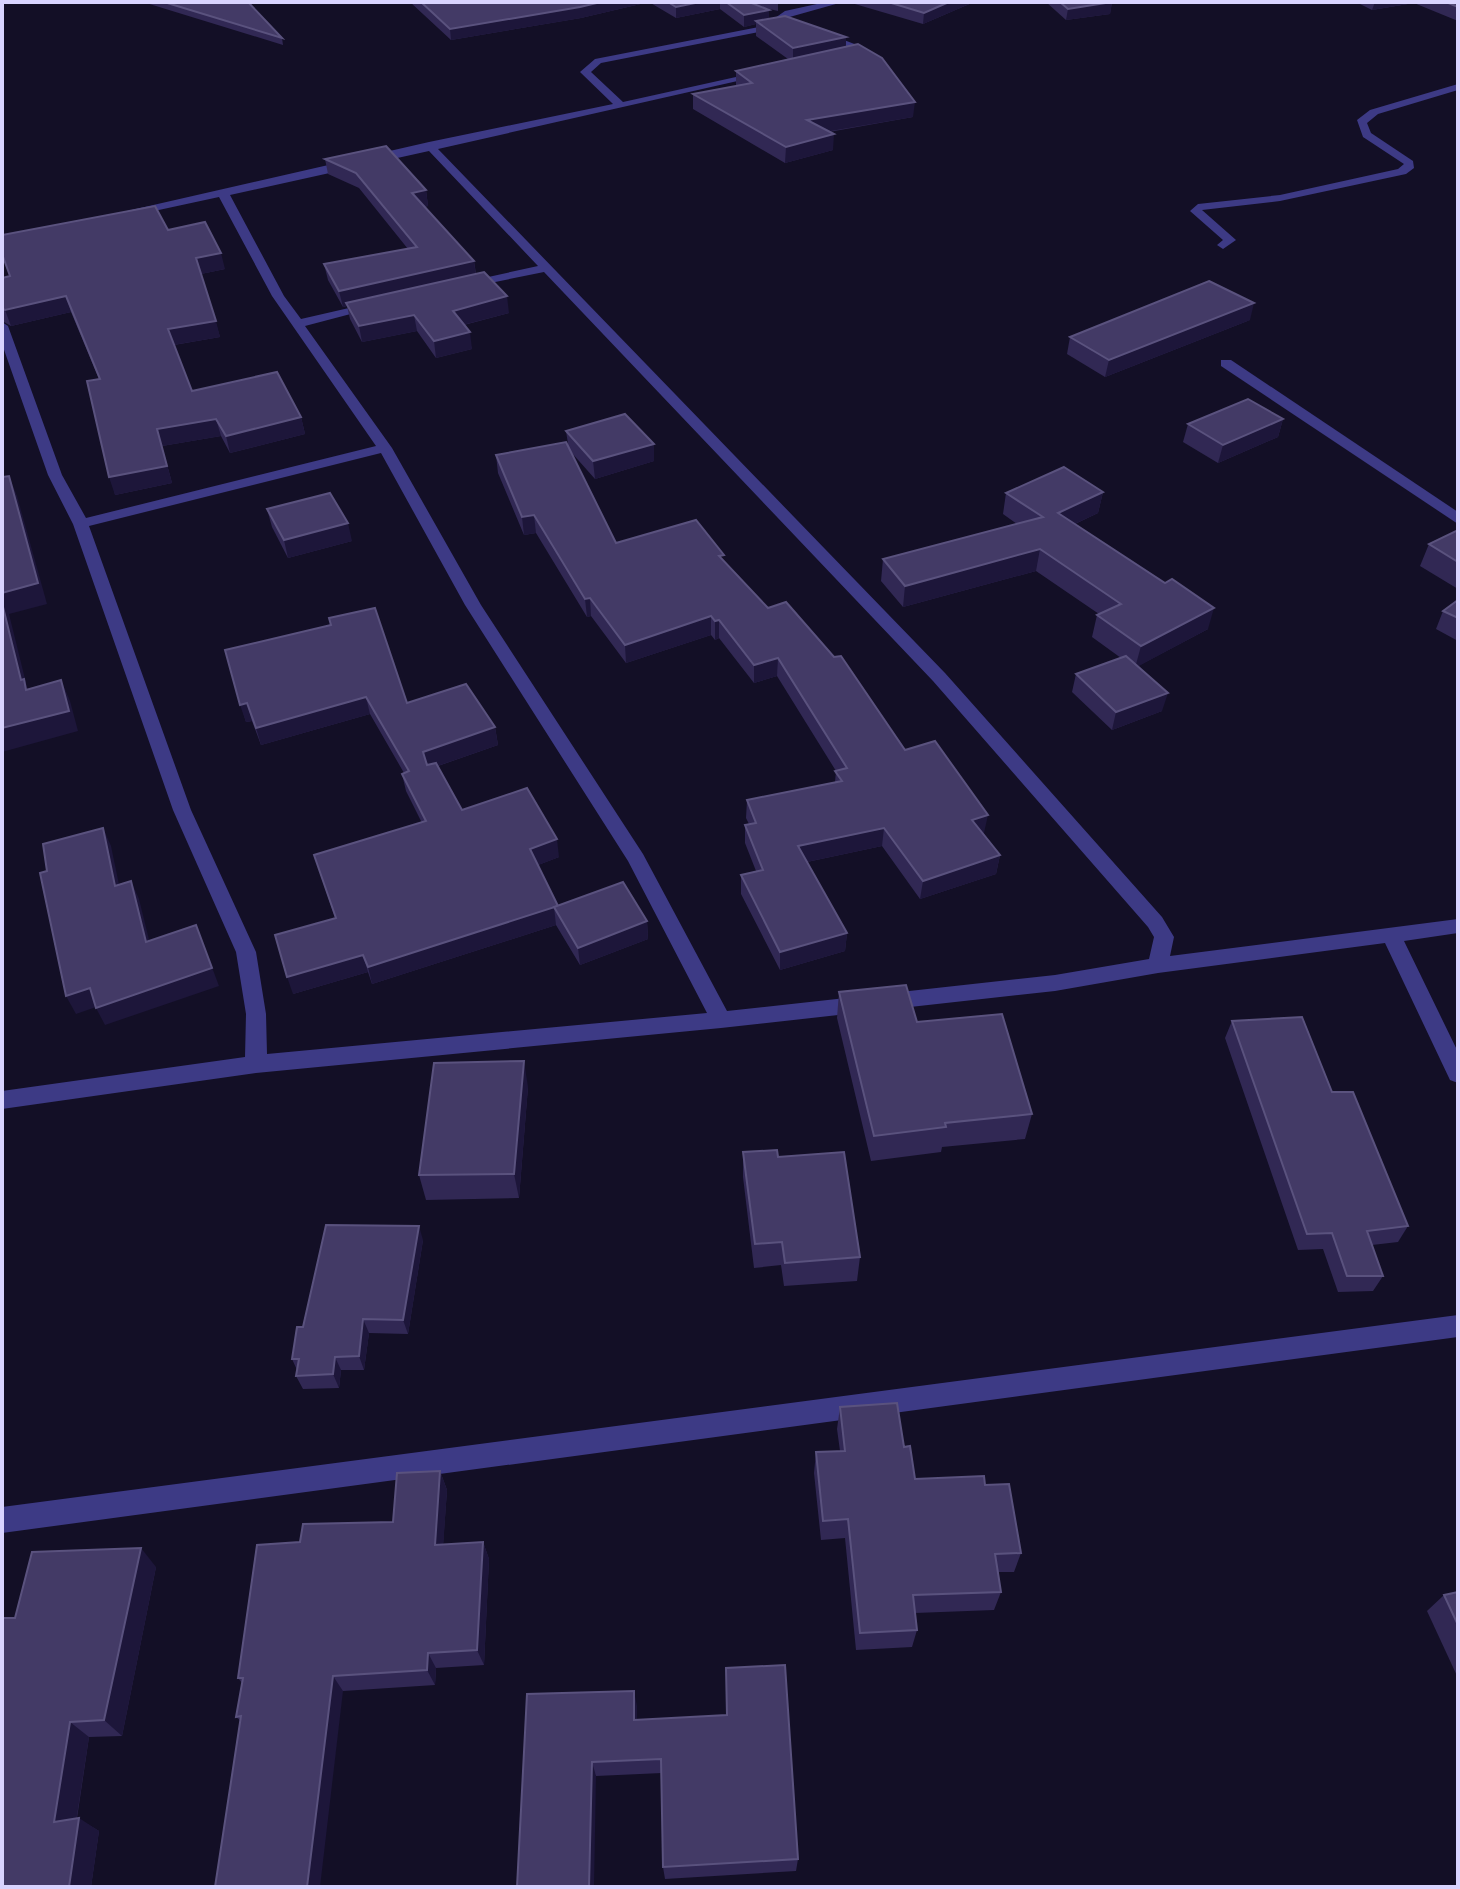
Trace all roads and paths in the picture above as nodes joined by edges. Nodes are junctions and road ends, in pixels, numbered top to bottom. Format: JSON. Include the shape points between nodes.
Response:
{"nodes":[{"id":1,"x":838,"y":2,"type":"edge"},
{"id":2,"x":765,"y":13,"type":"edge"},
{"id":3,"x":783,"y":21,"type":"junction"},
{"id":4,"x":842,"y":58,"type":"edge"},
{"id":5,"x":770,"y":72,"type":"edge"},
{"id":6,"x":1458,"y":87,"type":"edge"},
{"id":7,"x":621,"y":106,"type":"junction"},
{"id":8,"x":429,"y":145,"type":"junction"},
{"id":9,"x":222,"y":191,"type":"junction"},
{"id":10,"x":119,"y":215,"type":"edge"},
{"id":11,"x":1223,"y":245,"type":"dead end"},
{"id":12,"x":547,"y":268,"type":"junction"},
{"id":13,"x":444,"y":291,"type":"edge"},
{"id":14,"x":385,"y":304,"type":"edge"},
{"id":15,"x":297,"y":324,"type":"junction"},
{"id":16,"x":2,"y":326,"type":"edge"},
{"id":17,"x":7,"y":356,"type":"edge"},
{"id":18,"x":1226,"y":363,"type":"dead end"},
{"id":19,"x":385,"y":448,"type":"junction"},
{"id":20,"x":1458,"y":519,"type":"edge"},
{"id":21,"x":81,"y":524,"type":"junction"},
{"id":22,"x":1458,"y":926,"type":"edge"},
{"id":23,"x":1391,"y":935,"type":"junction"},
{"id":24,"x":1158,"y":965,"type":"junction"},
{"id":25,"x":721,"y":1020,"type":"junction"},
{"id":26,"x":256,"y":1064,"type":"junction"},
{"id":27,"x":1458,"y":1074,"type":"edge"},
{"id":28,"x":2,"y":1100,"type":"edge"},
{"id":29,"x":1458,"y":1326,"type":"edge"},
{"id":30,"x":2,"y":1520,"type":"edge"}],
"edges":[{"from":1,"to":3,"type":"street","via":[[788,13]]},
{"from":2,"to":3,"type":"street"},
{"from":3,"to":4,"type":"street","via":[[863,53]]},
{"from":3,"to":7,"type":"street","via":[[598,61],[585,72]]},
{"from":5,"to":7,"type":"street"},
{"from":6,"to":11,"type":"street","via":[[1374,112],[1361,122],[1367,135],[1409,163],[1402,172],[1280,198],[1198,207],[1201,218],[1230,240]]},
{"from":7,"to":8,"type":"street"},
{"from":8,"to":9,"type":"street"},
{"from":8,"to":12,"type":"street"},
{"from":9,"to":10,"type":"street"},
{"from":9,"to":15,"type":"street"},
{"from":12,"to":13,"type":"street"},
{"from":12,"to":24,"type":"street","via":[[939,677],[1155,922],[1164,937]]},
{"from":14,"to":15,"type":"street"},
{"from":15,"to":19,"type":"street"},
{"from":16,"to":17,"type":"street"},
{"from":17,"to":21,"type":"street","via":[[55,475]]},
{"from":18,"to":20,"type":"street"},
{"from":19,"to":21,"type":"street"},
{"from":19,"to":25,"type":"street","via":[[473,605],[636,859]]},
{"from":21,"to":26,"type":"street","via":[[182,810],[246,952],[256,1014]]},
{"from":22,"to":23,"type":"street"},
{"from":23,"to":24,"type":"street"},
{"from":23,"to":27,"type":"street"},
{"from":24,"to":25,"type":"street","via":[[1055,983]]},
{"from":25,"to":26,"type":"street"},
{"from":26,"to":28,"type":"street"},
{"from":29,"to":30,"type":"street"}]}
